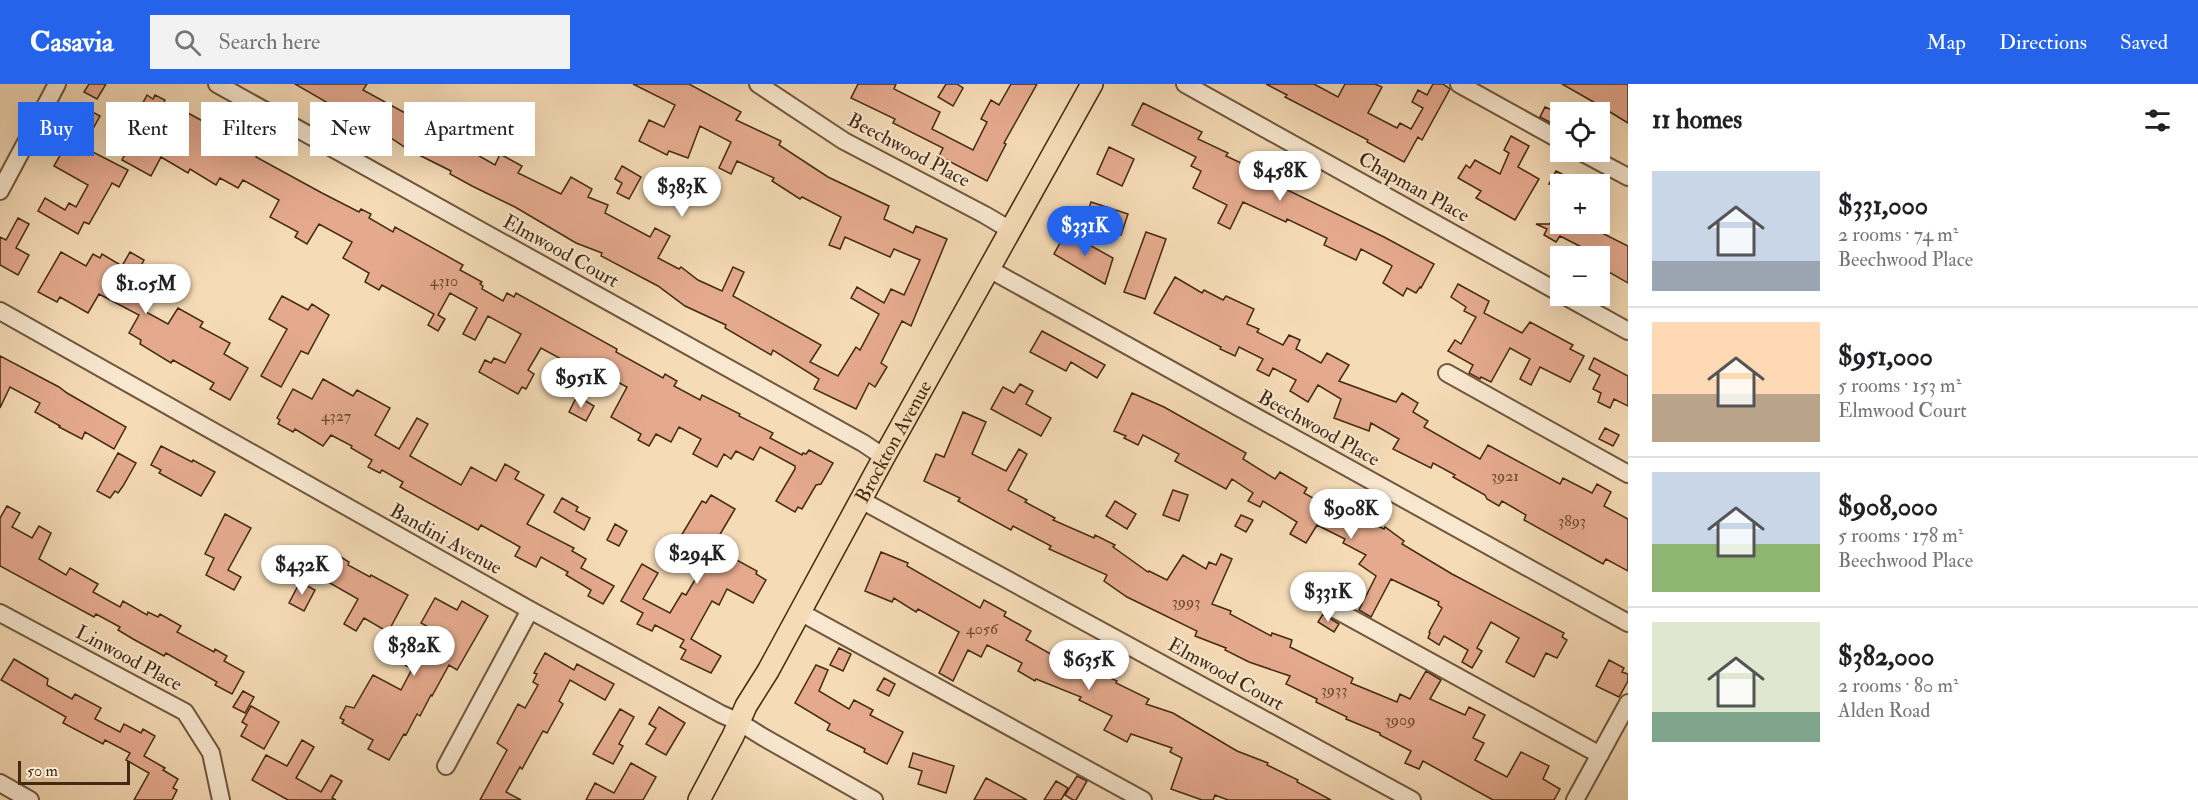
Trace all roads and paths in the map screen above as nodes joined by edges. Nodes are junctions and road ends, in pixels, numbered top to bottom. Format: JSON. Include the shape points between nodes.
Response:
{"nodes":[{"id":1,"x":57,"y":84,"type":"edge"},
{"id":2,"x":217,"y":84,"type":"edge"},
{"id":3,"x":758,"y":84,"type":"edge"},
{"id":4,"x":1092,"y":84,"type":"edge"},
{"id":5,"x":1185,"y":84,"type":"edge"},
{"id":6,"x":1459,"y":84,"type":"edge"},
{"id":7,"x":1550,"y":134,"type":"edge"},
{"id":8,"x":1600,"y":162,"type":"edge"},
{"id":9,"x":1628,"y":177,"type":"edge"},
{"id":10,"x":0,"y":191,"type":"edge"},
{"id":11,"x":1012,"y":231,"type":"junction"},
{"id":12,"x":989,"y":269,"type":"junction"},
{"id":13,"x":1550,"y":287,"type":"edge"},
{"id":14,"x":1584,"y":306,"type":"edge"},
{"id":15,"x":0,"y":311,"type":"edge"},
{"id":16,"x":1628,"y":330,"type":"edge"},
{"id":17,"x":1446,"y":373,"type":"dead end"},
{"id":18,"x":884,"y":457,"type":"junction"},
{"id":19,"x":1628,"y":474,"type":"edge"},
{"id":20,"x":861,"y":500,"type":"junction"},
{"id":21,"x":1329,"y":606,"type":"dead end"},
{"id":22,"x":530,"y":610,"type":"junction"},
{"id":23,"x":0,"y":612,"type":"edge"},
{"id":24,"x":800,"y":612,"type":"junction"},
{"id":25,"x":1628,"y":623,"type":"edge"},
{"id":26,"x":1628,"y":703,"type":"edge"},
{"id":27,"x":740,"y":722,"type":"junction"},
{"id":28,"x":1600,"y":755,"type":"junction"},
{"id":29,"x":446,"y":766,"type":"dead end"},
{"id":30,"x":0,"y":783,"type":"edge"},
{"id":31,"x":872,"y":799,"type":"edge"},
{"id":32,"x":30,"y":800,"type":"edge"},
{"id":33,"x":221,"y":800,"type":"edge"},
{"id":34,"x":699,"y":800,"type":"edge"},
{"id":35,"x":1143,"y":800,"type":"edge"},
{"id":36,"x":1412,"y":800,"type":"edge"},
{"id":37,"x":1575,"y":800,"type":"edge"}],
"edges":[{"from":1,"to":10,"type":"street"},
{"from":2,"to":18,"type":"street","name":"Elmwood Court"},
{"from":3,"to":11,"type":"street","name":"Beechwood Place","via":[[844,141]]},
{"from":4,"to":11,"type":"main road","name":"Brockton Avenue"},
{"from":5,"to":13,"type":"street","name":"Chapman Place"},
{"from":6,"to":7,"type":"street"},
{"from":8,"to":9,"type":"street"},
{"from":11,"to":12,"type":"main road","name":"Brockton Avenue"},
{"from":12,"to":18,"type":"main road","name":"Brockton Avenue"},
{"from":12,"to":25,"type":"street","name":"Beechwood Place"},
{"from":14,"to":16,"type":"street"},
{"from":15,"to":22,"type":"street","name":"Bandini Avenue"},
{"from":17,"to":19,"type":"street"},
{"from":18,"to":20,"type":"main road","name":"Brockton Avenue"},
{"from":20,"to":24,"type":"main road","name":"Brockton Avenue"},
{"from":20,"to":36,"type":"street","name":"Elmwood Court"},
{"from":21,"to":28,"type":"street"},
{"from":22,"to":27,"type":"street","name":"Bandini Avenue"},
{"from":22,"to":29,"type":"street"},
{"from":23,"to":33,"type":"street","name":"Linwood Place","via":[[185,712],[211,753]]},
{"from":24,"to":27,"type":"main road","name":"Brockton Avenue"},
{"from":24,"to":35,"type":"street"},
{"from":26,"to":28,"type":"street"},
{"from":27,"to":31,"type":"street","name":"Bandini Avenue"},
{"from":27,"to":34,"type":"main road","name":"Brockton Avenue"},
{"from":28,"to":37,"type":"street"},
{"from":30,"to":32,"type":"street"}]}
